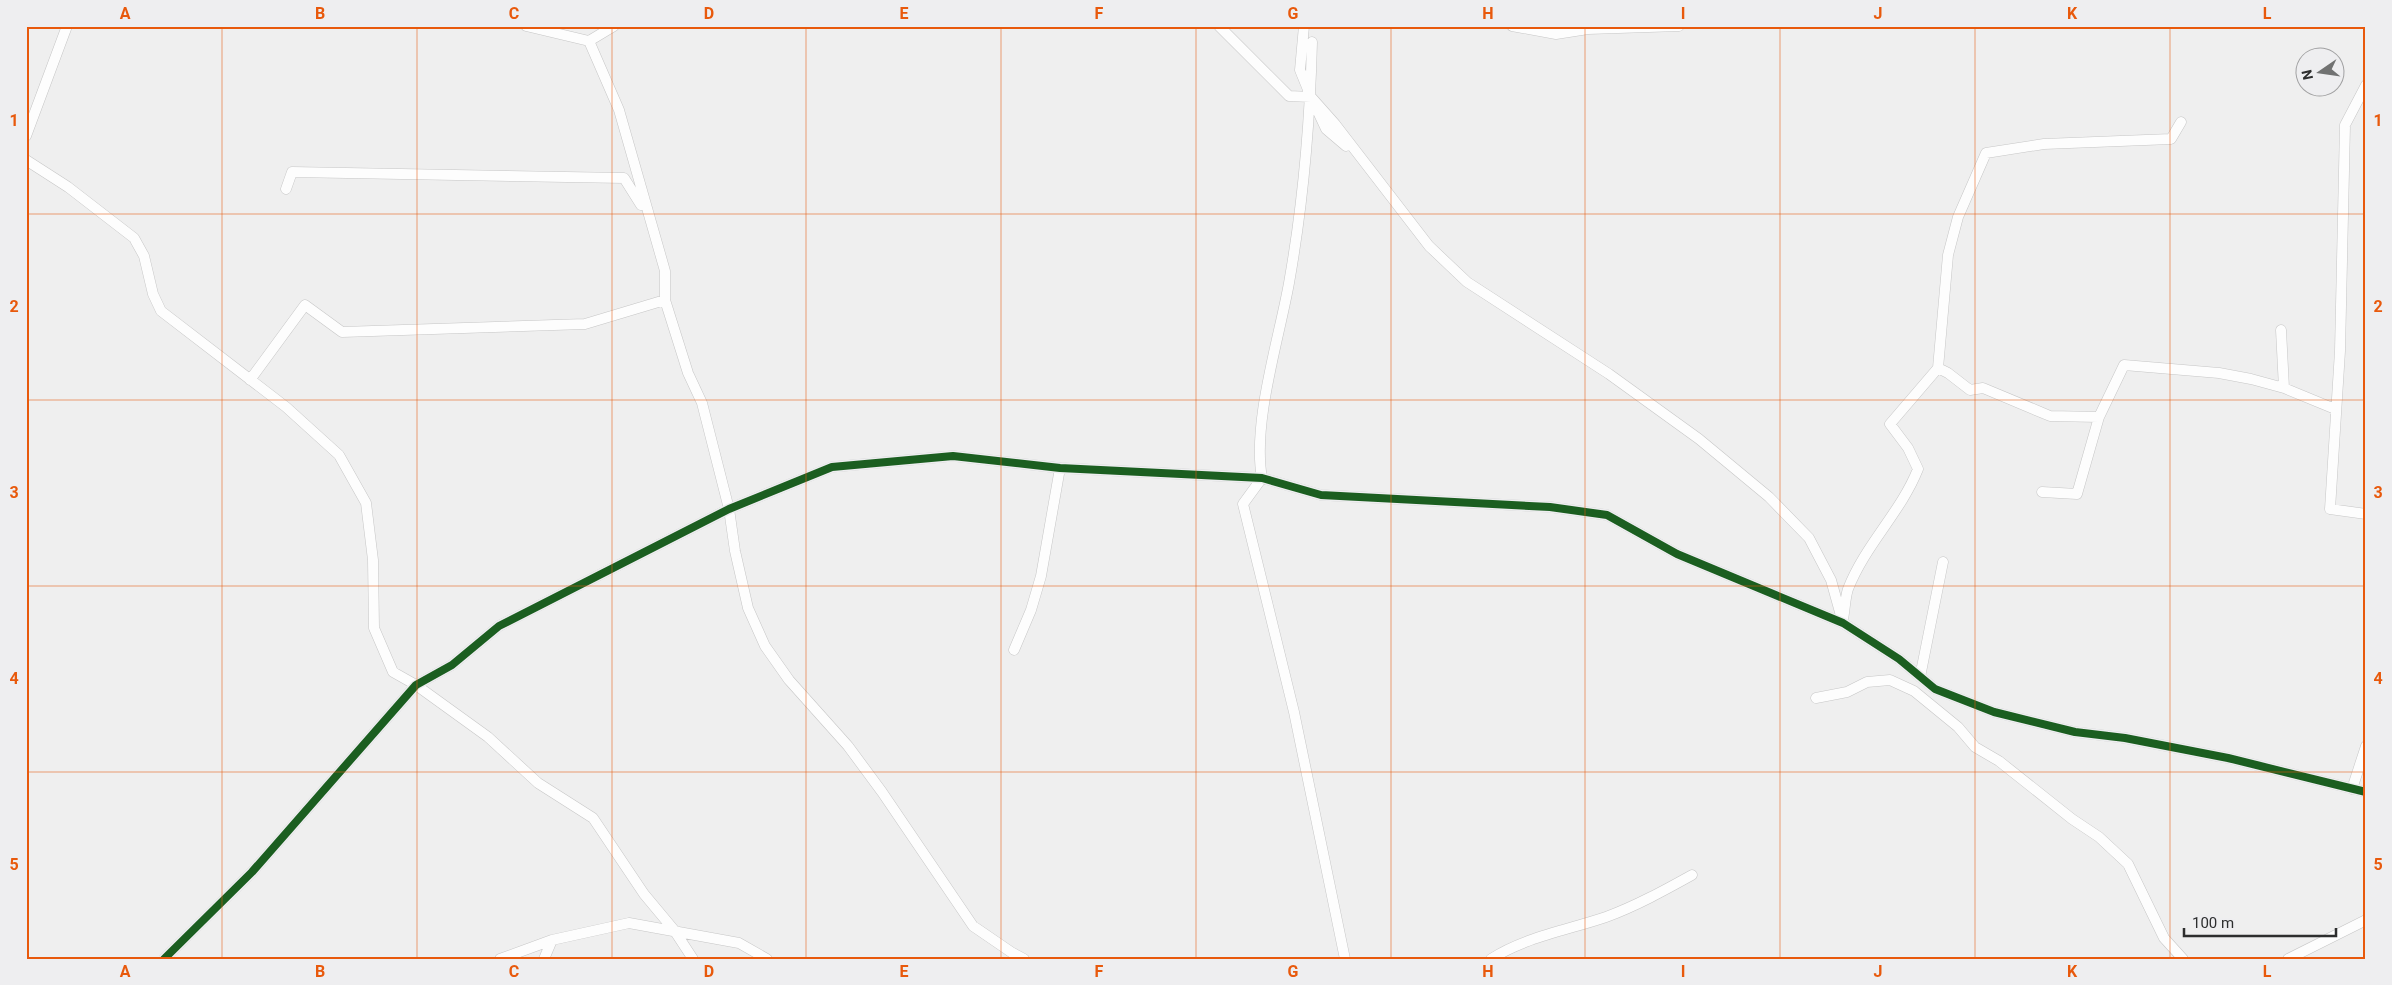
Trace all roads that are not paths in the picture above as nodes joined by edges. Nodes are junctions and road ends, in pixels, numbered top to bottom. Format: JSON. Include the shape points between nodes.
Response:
{"nodes":[{"id":1,"x":67,"y":26,"type":"edge"},
{"id":2,"x":526,"y":26,"type":"edge"},
{"id":3,"x":614,"y":26,"type":"edge"},
{"id":4,"x":1219,"y":26,"type":"edge"},
{"id":5,"x":1304,"y":26,"type":"edge"},
{"id":6,"x":1512,"y":26,"type":"edge"},
{"id":7,"x":1679,"y":26,"type":"edge"},
{"id":8,"x":589,"y":41,"type":"junction"},
{"id":9,"x":1312,"y":42,"type":"dead end"},
{"id":10,"x":2366,"y":85,"type":"edge"},
{"id":11,"x":1311,"y":97,"type":"junction"},
{"id":12,"x":2181,"y":122,"type":"dead end"},
{"id":13,"x":26,"y":136,"type":"edge"},
{"id":14,"x":26,"y":160,"type":"edge"},
{"id":15,"x":286,"y":189,"type":"dead end"},
{"id":16,"x":648,"y":217,"type":"junction"},
{"id":17,"x":666,"y":300,"type":"junction"},
{"id":18,"x":2280,"y":330,"type":"dead end"},
{"id":19,"x":1938,"y":368,"type":"junction"},
{"id":20,"x":250,"y":380,"type":"junction"},
{"id":21,"x":2284,"y":388,"type":"junction"},
{"id":22,"x":2335,"y":409,"type":"junction"},
{"id":23,"x":2099,"y":418,"type":"junction"},
{"id":24,"x":1060,"y":468,"type":"junction"},
{"id":25,"x":1262,"y":478,"type":"junction"},
{"id":26,"x":2042,"y":492,"type":"dead end"},
{"id":27,"x":729,"y":509,"type":"junction"},
{"id":28,"x":2366,"y":514,"type":"edge"},
{"id":29,"x":1943,"y":562,"type":"dead end"},
{"id":30,"x":1843,"y":623,"type":"junction"},
{"id":31,"x":1014,"y":650,"type":"dead end"},
{"id":32,"x":1920,"y":677,"type":"junction"},
{"id":33,"x":416,"y":685,"type":"junction"},
{"id":34,"x":1816,"y":698,"type":"dead end"},
{"id":35,"x":2366,"y":746,"type":"edge"},
{"id":36,"x":2352,"y":789,"type":"junction"},
{"id":37,"x":2366,"y":792,"type":"edge"},
{"id":38,"x":1692,"y":874,"type":"dead end"},
{"id":39,"x":2366,"y":920,"type":"edge"},
{"id":40,"x":674,"y":930,"type":"junction"},
{"id":41,"x":552,"y":940,"type":"junction"},
{"id":42,"x":164,"y":959,"type":"edge"},
{"id":43,"x":500,"y":959,"type":"edge"},
{"id":44,"x":544,"y":959,"type":"edge"},
{"id":45,"x":693,"y":959,"type":"edge"},
{"id":46,"x":767,"y":959,"type":"edge"},
{"id":47,"x":1024,"y":959,"type":"edge"},
{"id":48,"x":1345,"y":959,"type":"edge"},
{"id":49,"x":1491,"y":959,"type":"edge"},
{"id":50,"x":2183,"y":959,"type":"edge"},
{"id":51,"x":2288,"y":959,"type":"edge"}],
"edges":[{"from":1,"to":13,"type":"street"},
{"from":2,"to":8,"type":"street"},
{"from":3,"to":8,"type":"street"},
{"from":4,"to":11,"type":"street","via":[[1289,96]]},
{"from":5,"to":11,"type":"street","via":[[1300,70]]},
{"from":6,"to":7,"type":"street","via":[[1556,34],[1588,29]]},
{"from":8,"to":16,"type":"street","via":[[619,110]]},
{"from":9,"to":11,"type":"street"},
{"from":10,"to":22,"type":"street","via":[[2345,125],[2342,292]]},
{"from":11,"to":25,"type":"street","via":[[1289,283],[1264,408],[1259,464]]},
{"from":11,"to":30,"type":"street","via":[[1326,129],[1362,159],[1429,246],[1467,282],[1609,374],[1699,440],[1769,497],[1809,538],[1831,580]]},
{"from":12,"to":19,"type":"street","via":[[2171,139],[2044,144],[1986,152],[1958,217],[1948,255]]},
{"from":14,"to":20,"type":"street","via":[[68,187],[134,238],[144,256],[152,294],[161,311]]},
{"from":15,"to":16,"type":"street","via":[[292,172],[624,178]]},
{"from":16,"to":17,"type":"street","via":[[665,271]]},
{"from":17,"to":20,"type":"street","via":[[585,324],[342,332],[304,305]]},
{"from":17,"to":27,"type":"street","via":[[688,373],[702,403]]},
{"from":18,"to":21,"type":"street"},
{"from":19,"to":23,"type":"street","via":[[1970,390],[1983,388],[2050,416]]},
{"from":19,"to":30,"type":"street","via":[[1890,424],[1908,448],[1918,469],[1909,492],[1888,518],[1860,564],[1848,590]]},
{"from":20,"to":33,"type":"street","via":[[286,407],[339,455],[366,503],[373,560],[374,628],[394,672]]},
{"from":21,"to":22,"type":"street"},
{"from":21,"to":23,"type":"street","via":[[2219,374],[2124,365]]},
{"from":22,"to":28,"type":"street","via":[[2330,510]]},
{"from":23,"to":26,"type":"street","via":[[2077,494]]},
{"from":24,"to":25,"type":"street"},
{"from":24,"to":27,"type":"street","via":[[953,456],[832,466]]},
{"from":24,"to":31,"type":"street","via":[[1041,576]]},
{"from":25,"to":30,"type":"street","via":[[1321,494],[1550,507],[1607,515],[1677,554]]},
{"from":25,"to":48,"type":"street","via":[[1243,504],[1294,712]]},
{"from":27,"to":33,"type":"street","via":[[499,626],[452,665]]},
{"from":27,"to":47,"type":"street","via":[[748,608],[765,646],[789,680],[848,746],[973,926]]},
{"from":29,"to":32,"type":"street"},
{"from":30,"to":32,"type":"street","via":[[1899,659]]},
{"from":32,"to":36,"type":"street","via":[[1935,689],[2013,718],[2228,758]]},
{"from":33,"to":40,"type":"street","via":[[488,737],[538,783],[593,818],[644,894]]},
{"from":33,"to":42,"type":"street","via":[[252,872]]},
{"from":34,"to":50,"type":"street","via":[[1847,692],[1867,682],[1890,680],[1914,691],[1958,727],[1975,747],[1999,761],[2099,837],[2128,864],[2164,938]]},
{"from":35,"to":36,"type":"street"},
{"from":36,"to":37,"type":"street"},
{"from":38,"to":49,"type":"street","via":[[1607,916],[1507,948]]},
{"from":39,"to":51,"type":"street"},
{"from":40,"to":41,"type":"street","via":[[629,923]]},
{"from":40,"to":45,"type":"street"},
{"from":40,"to":46,"type":"street","via":[[739,943]]},
{"from":41,"to":43,"type":"street"},
{"from":41,"to":44,"type":"street"}]}
